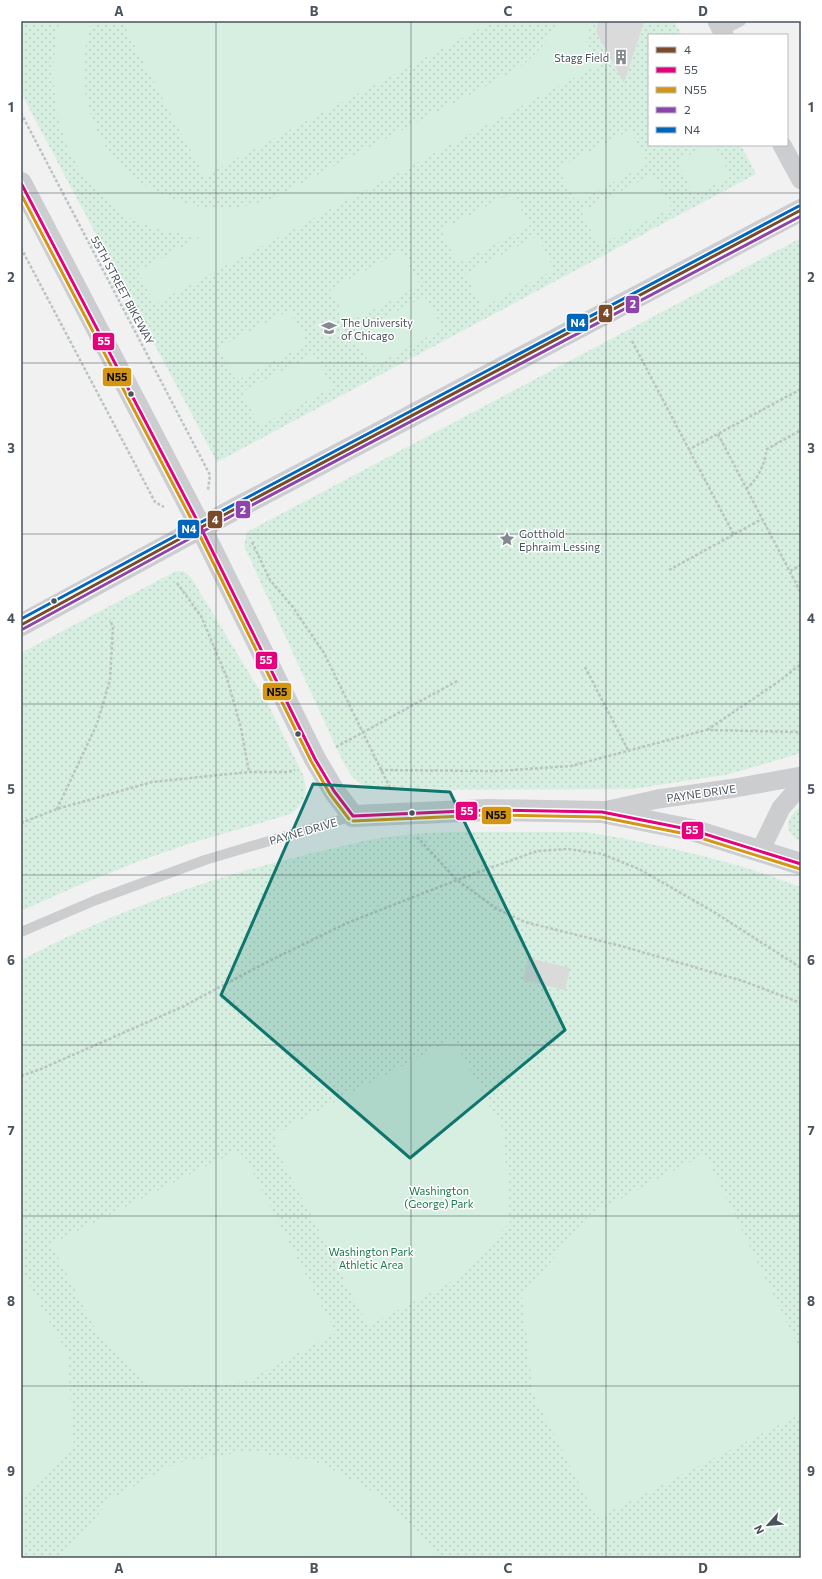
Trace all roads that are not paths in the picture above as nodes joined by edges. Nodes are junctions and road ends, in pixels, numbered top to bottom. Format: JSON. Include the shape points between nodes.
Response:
{"nodes":[{"id":1,"x":741,"y":21,"type":"edge"},
{"id":2,"x":721,"y":29,"type":"edge"},
{"id":3,"x":783,"y":146,"type":"edge"},
{"id":4,"x":801,"y":180,"type":"edge"},
{"id":5,"x":21,"y":183,"type":"edge"},
{"id":6,"x":801,"y":210,"type":"edge"},
{"id":7,"x":201,"y":528,"type":"junction"},
{"id":8,"x":21,"y":625,"type":"edge"},
{"id":9,"x":801,"y":776,"type":"edge"},
{"id":10,"x":801,"y":785,"type":"edge"},
{"id":11,"x":602,"y":812,"type":"junction"},
{"id":12,"x":353,"y":816,"type":"junction"},
{"id":13,"x":760,"y":851,"type":"junction"},
{"id":14,"x":801,"y":864,"type":"edge"},
{"id":15,"x":21,"y":932,"type":"edge"}],
"edges":[{"from":1,"to":2,"type":"lane"},
{"from":3,"to":4,"type":"street"},
{"from":5,"to":7,"type":"street"},
{"from":6,"to":7,"type":"street"},
{"from":7,"to":8,"type":"street"},
{"from":7,"to":12,"type":"street","via":[[315,759]]},
{"from":9,"to":11,"type":"street","name":"PAYNE DRIVE","via":[[658,799]]},
{"from":10,"to":13,"type":"street","via":[[781,808]]},
{"from":11,"to":12,"type":"street","name":"PAYNE DRIVE","via":[[487,810]]},
{"from":11,"to":13,"type":"street","name":"PAYNE DRIVE","via":[[692,830]]},
{"from":12,"to":15,"type":"lane","name":"PAYNE DRIVE","via":[[205,860],[96,900]]},
{"from":13,"to":14,"type":"street","name":"PAYNE DRIVE"}]}
